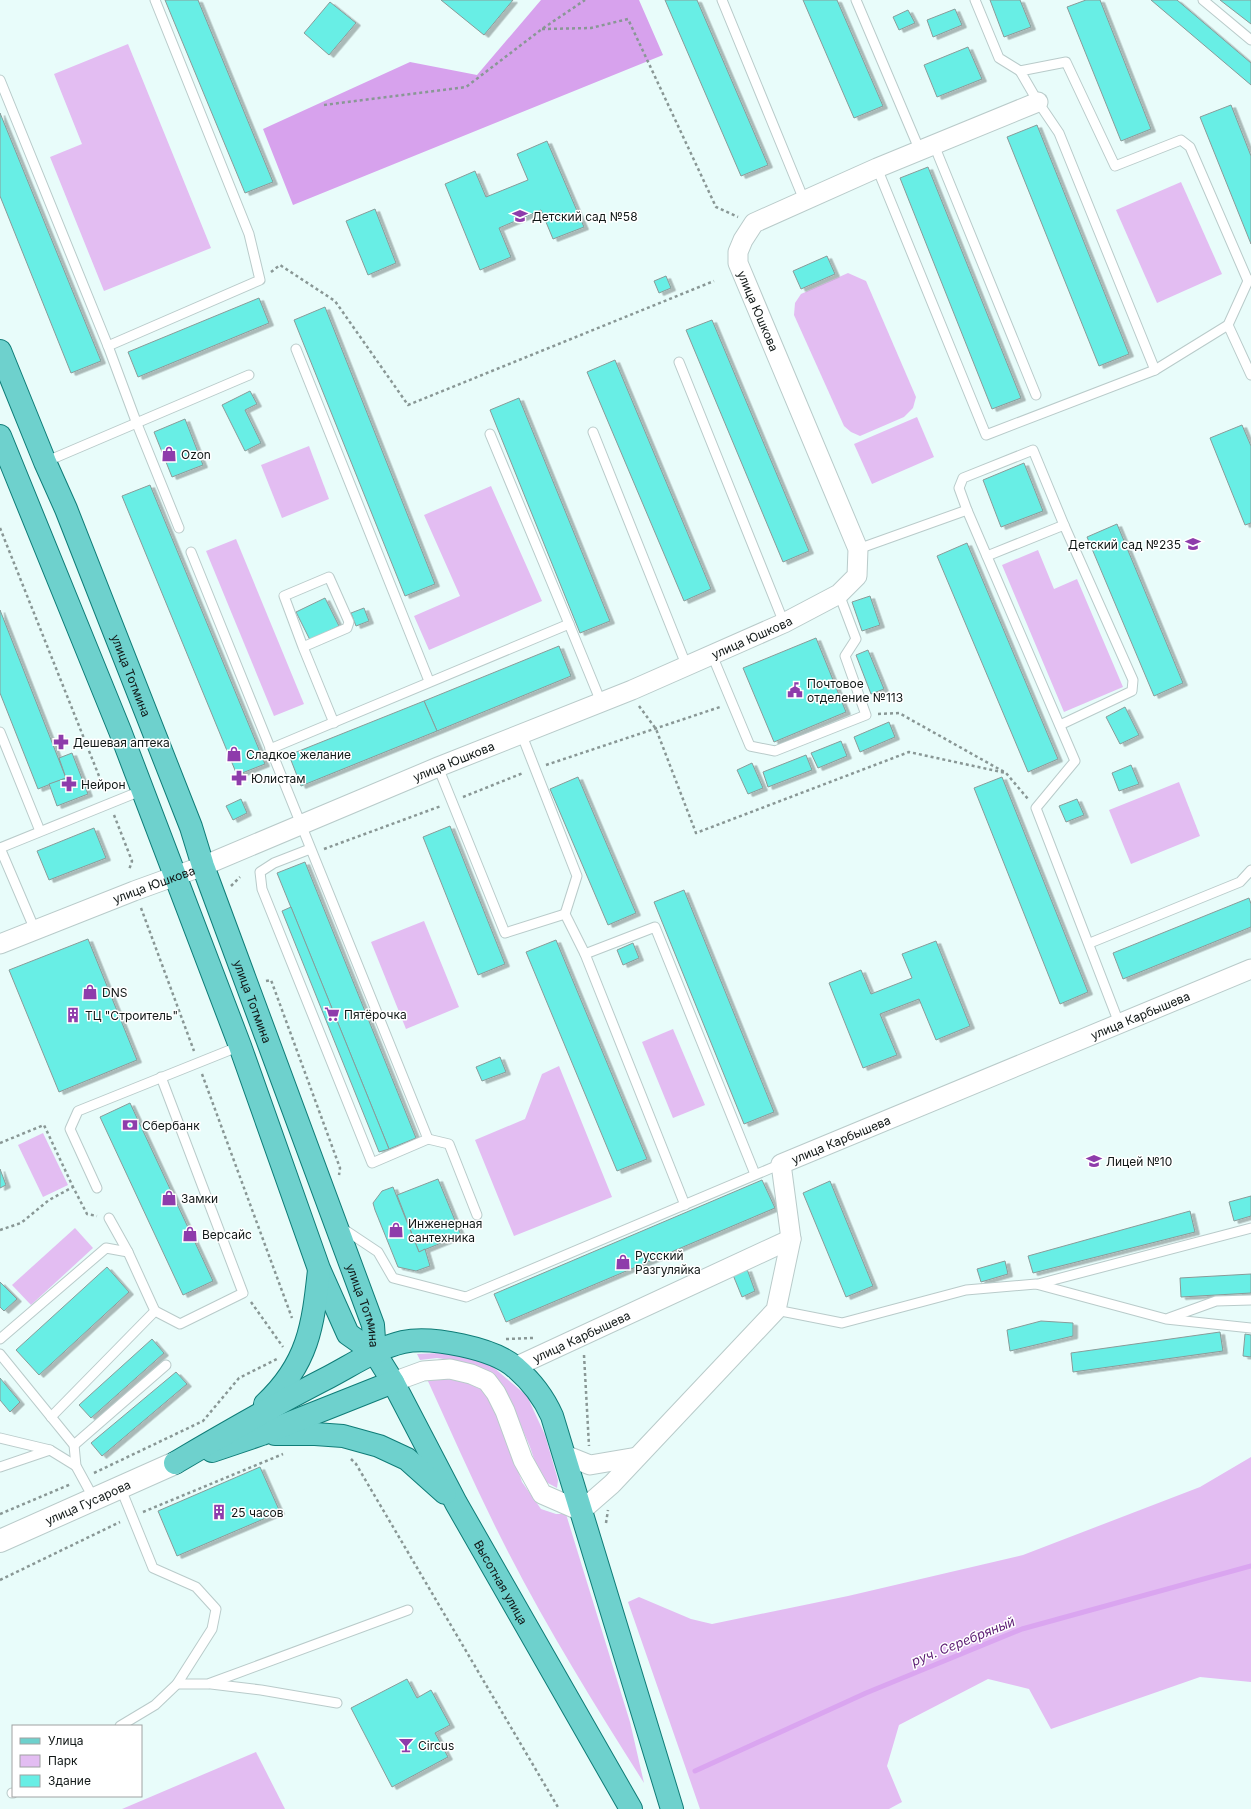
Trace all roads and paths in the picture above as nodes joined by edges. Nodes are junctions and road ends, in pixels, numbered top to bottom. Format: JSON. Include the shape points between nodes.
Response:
{"nodes":[{"id":1,"x":155,"y":0,"type":"edge"},
{"id":2,"x":585,"y":0,"type":"edge"},
{"id":3,"x":722,"y":0,"type":"edge"},
{"id":4,"x":856,"y":0,"type":"edge"},
{"id":5,"x":974,"y":0,"type":"edge"},
{"id":6,"x":1203,"y":0,"type":"edge"},
{"id":7,"x":542,"y":29,"type":"junction"},
{"id":8,"x":1251,"y":40,"type":"edge"},
{"id":9,"x":1020,"y":71,"type":"junction"},
{"id":10,"x":0,"y":80,"type":"edge"},
{"id":11,"x":1038,"y":102,"type":"junction"},
{"id":12,"x":324,"y":105,"type":"dead end"},
{"id":13,"x":927,"y":148,"type":"junction"},
{"id":14,"x":877,"y":168,"type":"junction"},
{"id":15,"x":804,"y":200,"type":"junction"},
{"id":16,"x":754,"y":223,"type":"junction"},
{"id":17,"x":260,"y":280,"type":"junction"},
{"id":18,"x":1249,"y":280,"type":"edge"},
{"id":19,"x":714,"y":282,"type":"dead end"},
{"id":20,"x":1228,"y":325,"type":"junction"},
{"id":21,"x":108,"y":346,"type":"junction"},
{"id":22,"x":296,"y":349,"type":"dead end"},
{"id":23,"x":0,"y":351,"type":"edge"},
{"id":24,"x":679,"y":362,"type":"dead end"},
{"id":25,"x":1155,"y":370,"type":"junction"},
{"id":26,"x":249,"y":375,"type":"dead end"},
{"id":27,"x":1251,"y":375,"type":"edge"},
{"id":28,"x":1036,"y":395,"type":"dead end"},
{"id":29,"x":137,"y":424,"type":"junction"},
{"id":30,"x":593,"y":432,"type":"dead end"},
{"id":31,"x":490,"y":434,"type":"dead end"},
{"id":32,"x":1,"y":443,"type":"edge"},
{"id":33,"x":45,"y":462,"type":"junction"},
{"id":34,"x":967,"y":510,"type":"junction"},
{"id":35,"x":1064,"y":525,"type":"junction"},
{"id":36,"x":0,"y":528,"type":"edge"},
{"id":37,"x":179,"y":528,"type":"dead end"},
{"id":38,"x":858,"y":549,"type":"junction"},
{"id":39,"x":191,"y":552,"type":"dead end"},
{"id":40,"x":987,"y":556,"type":"junction"},
{"id":41,"x":839,"y":594,"type":"junction"},
{"id":42,"x":784,"y":623,"type":"junction"},
{"id":43,"x":569,"y":624,"type":"junction"},
{"id":44,"x":303,"y":647,"type":"junction"},
{"id":45,"x":712,"y":655,"type":"junction"},
{"id":46,"x":688,"y":667,"type":"junction"},
{"id":47,"x":429,"y":681,"type":"junction"},
{"id":48,"x":601,"y":702,"type":"junction"},
{"id":49,"x":731,"y":703,"type":"junction"},
{"id":50,"x":866,"y":715,"type":"junction"},
{"id":51,"x":334,"y":723,"type":"junction"},
{"id":52,"x":1060,"y":725,"type":"junction"},
{"id":53,"x":656,"y":729,"type":"junction"},
{"id":54,"x":0,"y":732,"type":"edge"},
{"id":55,"x":521,"y":733,"type":"junction"},
{"id":56,"x":270,"y":749,"type":"junction"},
{"id":57,"x":438,"y":767,"type":"junction"},
{"id":58,"x":536,"y":768,"type":"junction"},
{"id":59,"x":1006,"y":773,"type":"junction"},
{"id":60,"x":142,"y":790,"type":"junction"},
{"id":61,"x":452,"y":802,"type":"junction"},
{"id":62,"x":110,"y":804,"type":"junction"},
{"id":63,"x":1036,"y":808,"type":"junction"},
{"id":64,"x":301,"y":824,"type":"junction"},
{"id":65,"x":40,"y":831,"type":"junction"},
{"id":66,"x":0,"y":848,"type":"edge"},
{"id":67,"x":311,"y":851,"type":"junction"},
{"id":68,"x":202,"y":866,"type":"junction"},
{"id":69,"x":129,"y":870,"type":"dead end"},
{"id":70,"x":1251,"y":870,"type":"edge"},
{"id":71,"x":175,"y":876,"type":"junction"},
{"id":72,"x":240,"y":877,"type":"dead end"},
{"id":73,"x":229,"y":888,"type":"dead end"},
{"id":74,"x":141,"y":908,"type":"dead end"},
{"id":75,"x":565,"y":914,"type":"junction"},
{"id":76,"x":35,"y":930,"type":"junction"},
{"id":77,"x":1090,"y":943,"type":"junction"},
{"id":78,"x":0,"y":944,"type":"edge"},
{"id":79,"x":584,"y":954,"type":"junction"},
{"id":80,"x":1251,"y":969,"type":"edge"},
{"id":81,"x":262,"y":982,"type":"dead end"},
{"id":82,"x":1119,"y":1023,"type":"junction"},
{"id":83,"x":240,"y":1046,"type":"junction"},
{"id":84,"x":198,"y":1063,"type":"junction"},
{"id":85,"x":161,"y":1077,"type":"junction"},
{"id":86,"x":428,"y":1139,"type":"junction"},
{"id":87,"x":0,"y":1143,"type":"edge"},
{"id":88,"x":781,"y":1164,"type":"junction"},
{"id":89,"x":340,"y":1168,"type":"dead end"},
{"id":90,"x":755,"y":1174,"type":"junction"},
{"id":91,"x":72,"y":1187,"type":"junction"},
{"id":92,"x":97,"y":1188,"type":"dead end"},
{"id":93,"x":685,"y":1205,"type":"junction"},
{"id":94,"x":478,"y":1215,"type":"dead end"},
{"id":95,"x":109,"y":1218,"type":"joint"},
{"id":96,"x":334,"y":1222,"type":"junction"},
{"id":97,"x":1251,"y":1228,"type":"edge"},
{"id":98,"x":0,"y":1230,"type":"edge"},
{"id":99,"x":791,"y":1240,"type":"junction"},
{"id":100,"x":128,"y":1252,"type":"junction"},
{"id":101,"x":319,"y":1269,"type":"junction"},
{"id":102,"x":1036,"y":1284,"type":"junction"},
{"id":103,"x":243,"y":1293,"type":"junction"},
{"id":104,"x":1251,"y":1300,"type":"edge"},
{"id":105,"x":776,"y":1310,"type":"junction"},
{"id":106,"x":155,"y":1311,"type":"junction"},
{"id":107,"x":1166,"y":1319,"type":"junction"},
{"id":108,"x":293,"y":1322,"type":"dead end"},
{"id":109,"x":1251,"y":1328,"type":"edge"},
{"id":110,"x":583,"y":1336,"type":"junction"},
{"id":111,"x":539,"y":1338,"type":"dead end"},
{"id":112,"x":0,"y":1339,"type":"edge"},
{"id":113,"x":502,"y":1339,"type":"dead end"},
{"id":114,"x":284,"y":1347,"type":"dead end"},
{"id":115,"x":375,"y":1353,"type":"junction"},
{"id":116,"x":0,"y":1354,"type":"edge"},
{"id":117,"x":281,"y":1357,"type":"dead end"},
{"id":118,"x":166,"y":1365,"type":"dead end"},
{"id":119,"x":516,"y":1367,"type":"junction"},
{"id":120,"x":393,"y":1382,"type":"junction"},
{"id":121,"x":51,"y":1417,"type":"junction"},
{"id":122,"x":256,"y":1426,"type":"junction"},
{"id":123,"x":0,"y":1438,"type":"edge"},
{"id":124,"x":74,"y":1445,"type":"junction"},
{"id":125,"x":50,"y":1450,"type":"junction"},
{"id":126,"x":289,"y":1452,"type":"dead end"},
{"id":127,"x":345,"y":1454,"type":"dead end"},
{"id":128,"x":565,"y":1455,"type":"junction"},
{"id":129,"x":637,"y":1457,"type":"junction"},
{"id":130,"x":590,"y":1465,"type":"junction"},
{"id":131,"x":76,"y":1466,"type":"junction"},
{"id":132,"x":0,"y":1467,"type":"edge"},
{"id":133,"x":84,"y":1478,"type":"junction"},
{"id":134,"x":121,"y":1489,"type":"junction"},
{"id":135,"x":601,"y":1494,"type":"junction"},
{"id":136,"x":94,"y":1500,"type":"junction"},
{"id":137,"x":456,"y":1503,"type":"junction"},
{"id":138,"x":581,"y":1511,"type":"junction"},
{"id":139,"x":0,"y":1514,"type":"edge"},
{"id":140,"x":131,"y":1516,"type":"junction"},
{"id":141,"x":606,"y":1526,"type":"dead end"},
{"id":142,"x":0,"y":1541,"type":"edge"},
{"id":143,"x":0,"y":1580,"type":"edge"},
{"id":144,"x":408,"y":1610,"type":"dead end"},
{"id":145,"x":177,"y":1684,"type":"junction"},
{"id":146,"x":208,"y":1684,"type":"junction"},
{"id":147,"x":337,"y":1703,"type":"dead end"},
{"id":148,"x":122,"y":1725,"type":"edge"},
{"id":149,"x":559,"y":1809,"type":"edge"},
{"id":150,"x":631,"y":1809,"type":"edge"},
{"id":151,"x":672,"y":1809,"type":"edge"}],
"edges":[{"from":1,"to":17,"type":"lane","via":[[249,234]]},
{"from":2,"to":7,"type":"path"},
{"from":3,"to":15,"type":"lane"},
{"from":4,"to":13,"type":"lane"},
{"from":5,"to":9,"type":"lane","via":[[999,58]]},
{"from":6,"to":8,"type":"lane"},
{"from":7,"to":12,"type":"path","via":[[466,87]]},
{"from":7,"to":16,"type":"path","via":[[591,28],[628,19],[716,207]]},
{"from":9,"to":11,"type":"lane"},
{"from":9,"to":18,"type":"lane","via":[[1066,62],[1115,166],[1181,140],[1190,147]]},
{"from":10,"to":21,"type":"lane"},
{"from":11,"to":13,"type":"street"},
{"from":11,"to":25,"type":"lane","via":[[1058,133]]},
{"from":13,"to":14,"type":"street"},
{"from":13,"to":28,"type":"lane"},
{"from":14,"to":15,"type":"street"},
{"from":14,"to":25,"type":"lane","via":[[986,435]]},
{"from":15,"to":16,"type":"street"},
{"from":16,"to":38,"type":"street","name":"улица Юшкова","via":[[742,240],[738,263]]},
{"from":17,"to":19,"type":"path","via":[[280,265],[335,301],[408,405]]},
{"from":17,"to":21,"type":"lane"},
{"from":18,"to":20,"type":"lane"},
{"from":20,"to":25,"type":"lane"},
{"from":20,"to":27,"type":"lane"},
{"from":21,"to":29,"type":"lane"},
{"from":22,"to":47,"type":"lane"},
{"from":23,"to":33,"type":"main road","name":"улица Тотмина"},
{"from":24,"to":42,"type":"lane"},
{"from":26,"to":29,"type":"lane"},
{"from":29,"to":33,"type":"lane"},
{"from":29,"to":37,"type":"lane"},
{"from":30,"to":46,"type":"lane"},
{"from":31,"to":43,"type":"lane"},
{"from":32,"to":60,"type":"main road","name":"улица Тотмина"},
{"from":33,"to":68,"type":"main road","name":"улица Тотмина","via":[[69,516],[185,813]]},
{"from":34,"to":35,"type":"lane","via":[[959,488],[963,478],[1033,450]]},
{"from":34,"to":38,"type":"lane"},
{"from":34,"to":40,"type":"lane"},
{"from":35,"to":40,"type":"lane"},
{"from":35,"to":52,"type":"lane","via":[[1133,680],[1132,691]]},
{"from":36,"to":62,"type":"path"},
{"from":38,"to":41,"type":"street","name":"улица Юшкова","via":[[857,576]]},
{"from":39,"to":56,"type":"lane"},
{"from":40,"to":52,"type":"lane"},
{"from":41,"to":42,"type":"street","name":"улица Юшкова"},
{"from":41,"to":50,"type":"lane","via":[[856,639],[845,656]]},
{"from":42,"to":45,"type":"street","name":"улица Юшкова"},
{"from":43,"to":47,"type":"lane"},
{"from":43,"to":48,"type":"lane"},
{"from":44,"to":44,"type":"lane","via":[[347,628],[349,622],[329,577],[284,596]]},
{"from":44,"to":51,"type":"lane"},
{"from":45,"to":46,"type":"street","name":"улица Юшкова"},
{"from":45,"to":49,"type":"lane"},
{"from":46,"to":48,"type":"street","name":"улица Юшкова"},
{"from":47,"to":51,"type":"lane"},
{"from":48,"to":55,"type":"street","name":"улица Юшкова"},
{"from":49,"to":50,"type":"lane","via":[[750,746],[774,751]]},
{"from":49,"to":53,"type":"path"},
{"from":50,"to":59,"type":"path","via":[[899,713]]},
{"from":51,"to":56,"type":"lane"},
{"from":52,"to":63,"type":"lane","via":[[1075,761]]},
{"from":53,"to":58,"type":"path"},
{"from":53,"to":59,"type":"path","via":[[696,833],[909,752]]},
{"from":54,"to":65,"type":"lane"},
{"from":55,"to":57,"type":"street","name":"улица Юшкова"},
{"from":55,"to":58,"type":"lane"},
{"from":56,"to":64,"type":"lane"},
{"from":57,"to":61,"type":"lane"},
{"from":57,"to":64,"type":"street","name":"улица Юшкова"},
{"from":58,"to":61,"type":"path"},
{"from":58,"to":75,"type":"lane","via":[[577,876]]},
{"from":59,"to":63,"type":"path"},
{"from":60,"to":62,"type":"lane"},
{"from":60,"to":71,"type":"main road","name":"улица Тотмина"},
{"from":61,"to":67,"type":"path"},
{"from":61,"to":75,"type":"lane","via":[[505,932]]},
{"from":62,"to":65,"type":"lane"},
{"from":62,"to":69,"type":"path","via":[[132,861]]},
{"from":63,"to":77,"type":"lane"},
{"from":64,"to":67,"type":"lane"},
{"from":64,"to":68,"type":"street","name":"улица Юшкова"},
{"from":65,"to":66,"type":"lane"},
{"from":66,"to":76,"type":"lane"},
{"from":67,"to":86,"type":"lane"},
{"from":67,"to":86,"type":"lane","via":[[274,863],[260,872],[262,889],[372,1163]]},
{"from":68,"to":71,"type":"street","name":"улица Юшкова"},
{"from":68,"to":96,"type":"main road","name":"улица Тотмина"},
{"from":70,"to":77,"type":"lane","via":[[1240,882]]},
{"from":71,"to":76,"type":"street","name":"улица Юшкова"},
{"from":71,"to":83,"type":"main road","name":"улица Тотмина"},
{"from":72,"to":73,"type":"path"},
{"from":74,"to":84,"type":"path"},
{"from":75,"to":79,"type":"lane"},
{"from":76,"to":78,"type":"street","name":"улица Юшкова"},
{"from":77,"to":82,"type":"lane"},
{"from":79,"to":90,"type":"lane","via":[[655,927]]},
{"from":79,"to":93,"type":"lane"},
{"from":80,"to":82,"type":"street","name":"улица Карбышева"},
{"from":81,"to":89,"type":"path","via":[[271,980]]},
{"from":82,"to":88,"type":"street","name":"улица Карбышева"},
{"from":83,"to":84,"type":"lane"},
{"from":83,"to":101,"type":"main road","name":"улица Тотмина"},
{"from":84,"to":85,"type":"lane"},
{"from":84,"to":108,"type":"path"},
{"from":85,"to":92,"type":"lane","via":[[78,1111],[70,1130]]},
{"from":85,"to":103,"type":"lane"},
{"from":86,"to":94,"type":"lane","via":[[449,1144]]},
{"from":87,"to":91,"type":"path","via":[[44,1125]]},
{"from":88,"to":90,"type":"lane"},
{"from":88,"to":99,"type":"street","name":"улица Карбышева"},
{"from":90,"to":93,"type":"lane"},
{"from":91,"to":95,"type":"path","via":[[87,1214]]},
{"from":91,"to":98,"type":"path","via":[[49,1200],[21,1223]]},
{"from":93,"to":96,"type":"lane","via":[[466,1297],[393,1278],[378,1252]]},
{"from":95,"to":100,"type":"lane"},
{"from":96,"to":115,"type":"main road","name":"улица Тотмина","via":[[373,1325]]},
{"from":97,"to":102,"type":"lane"},
{"from":99,"to":105,"type":"street"},
{"from":99,"to":110,"type":"street","name":"улица Карбышева"},
{"from":100,"to":106,"type":"lane"},
{"from":100,"to":112,"type":"lane","via":[[106,1248]]},
{"from":101,"to":115,"type":"main road","name":"улица Тотмина","via":[[348,1334]]},
{"from":101,"to":122,"type":"main road","via":[[315,1312],[301,1359]]},
{"from":102,"to":105,"type":"lane","via":[[966,1290],[842,1323]]},
{"from":102,"to":107,"type":"lane"},
{"from":103,"to":106,"type":"lane","via":[[180,1324]]},
{"from":103,"to":114,"type":"path"},
{"from":104,"to":107,"type":"lane","via":[[1216,1301]]},
{"from":105,"to":129,"type":"street"},
{"from":106,"to":121,"type":"lane"},
{"from":107,"to":109,"type":"lane"},
{"from":110,"to":119,"type":"street","name":"улица Карбышева"},
{"from":110,"to":130,"type":"path"},
{"from":111,"to":113,"type":"path"},
{"from":115,"to":119,"type":"main road","via":[[403,1342],[432,1340],[461,1345],[502,1359]]},
{"from":115,"to":120,"type":"main road","name":"Высотная улица"},
{"from":115,"to":122,"type":"main road"},
{"from":116,"to":121,"type":"lane"},
{"from":117,"to":133,"type":"path","via":[[239,1378],[203,1421]]},
{"from":118,"to":124,"type":"lane"},
{"from":119,"to":128,"type":"main road","via":[[545,1401]]},
{"from":120,"to":122,"type":"main road"},
{"from":120,"to":137,"type":"main road","name":"Высотная улица"},
{"from":120,"to":138,"type":"street","via":[[423,1371],[450,1369],[486,1381],[496,1393],[505,1411],[523,1460],[542,1494]]},
{"from":121,"to":124,"type":"lane"},
{"from":122,"to":134,"type":"main road","name":"улица Гусарова"},
{"from":122,"to":137,"type":"main road","via":[[343,1436],[379,1446],[407,1459]]},
{"from":123,"to":125,"type":"lane"},
{"from":124,"to":131,"type":"lane"},
{"from":125,"to":131,"type":"lane"},
{"from":125,"to":132,"type":"lane"},
{"from":126,"to":140,"type":"path"},
{"from":127,"to":149,"type":"path","via":[[360,1470]]},
{"from":128,"to":130,"type":"street"},
{"from":128,"to":138,"type":"main road"},
{"from":129,"to":130,"type":"street"},
{"from":129,"to":135,"type":"street"},
{"from":131,"to":133,"type":"lane"},
{"from":133,"to":136,"type":"lane"},
{"from":133,"to":139,"type":"path"},
{"from":134,"to":136,"type":"main road","name":"улица Гусарова"},
{"from":134,"to":140,"type":"lane"},
{"from":135,"to":138,"type":"street"},
{"from":135,"to":141,"type":"path","via":[[609,1508]]},
{"from":136,"to":142,"type":"main road","name":"улица Гусарова"},
{"from":137,"to":150,"type":"main road","name":"Высотная улица"},
{"from":138,"to":151,"type":"main road"},
{"from":140,"to":143,"type":"path"},
{"from":140,"to":145,"type":"lane","via":[[152,1568],[196,1587],[216,1609],[212,1629]]},
{"from":144,"to":146,"type":"lane"},
{"from":145,"to":146,"type":"lane"},
{"from":145,"to":148,"type":"lane","via":[[155,1705]]},
{"from":146,"to":147,"type":"lane"}]}
